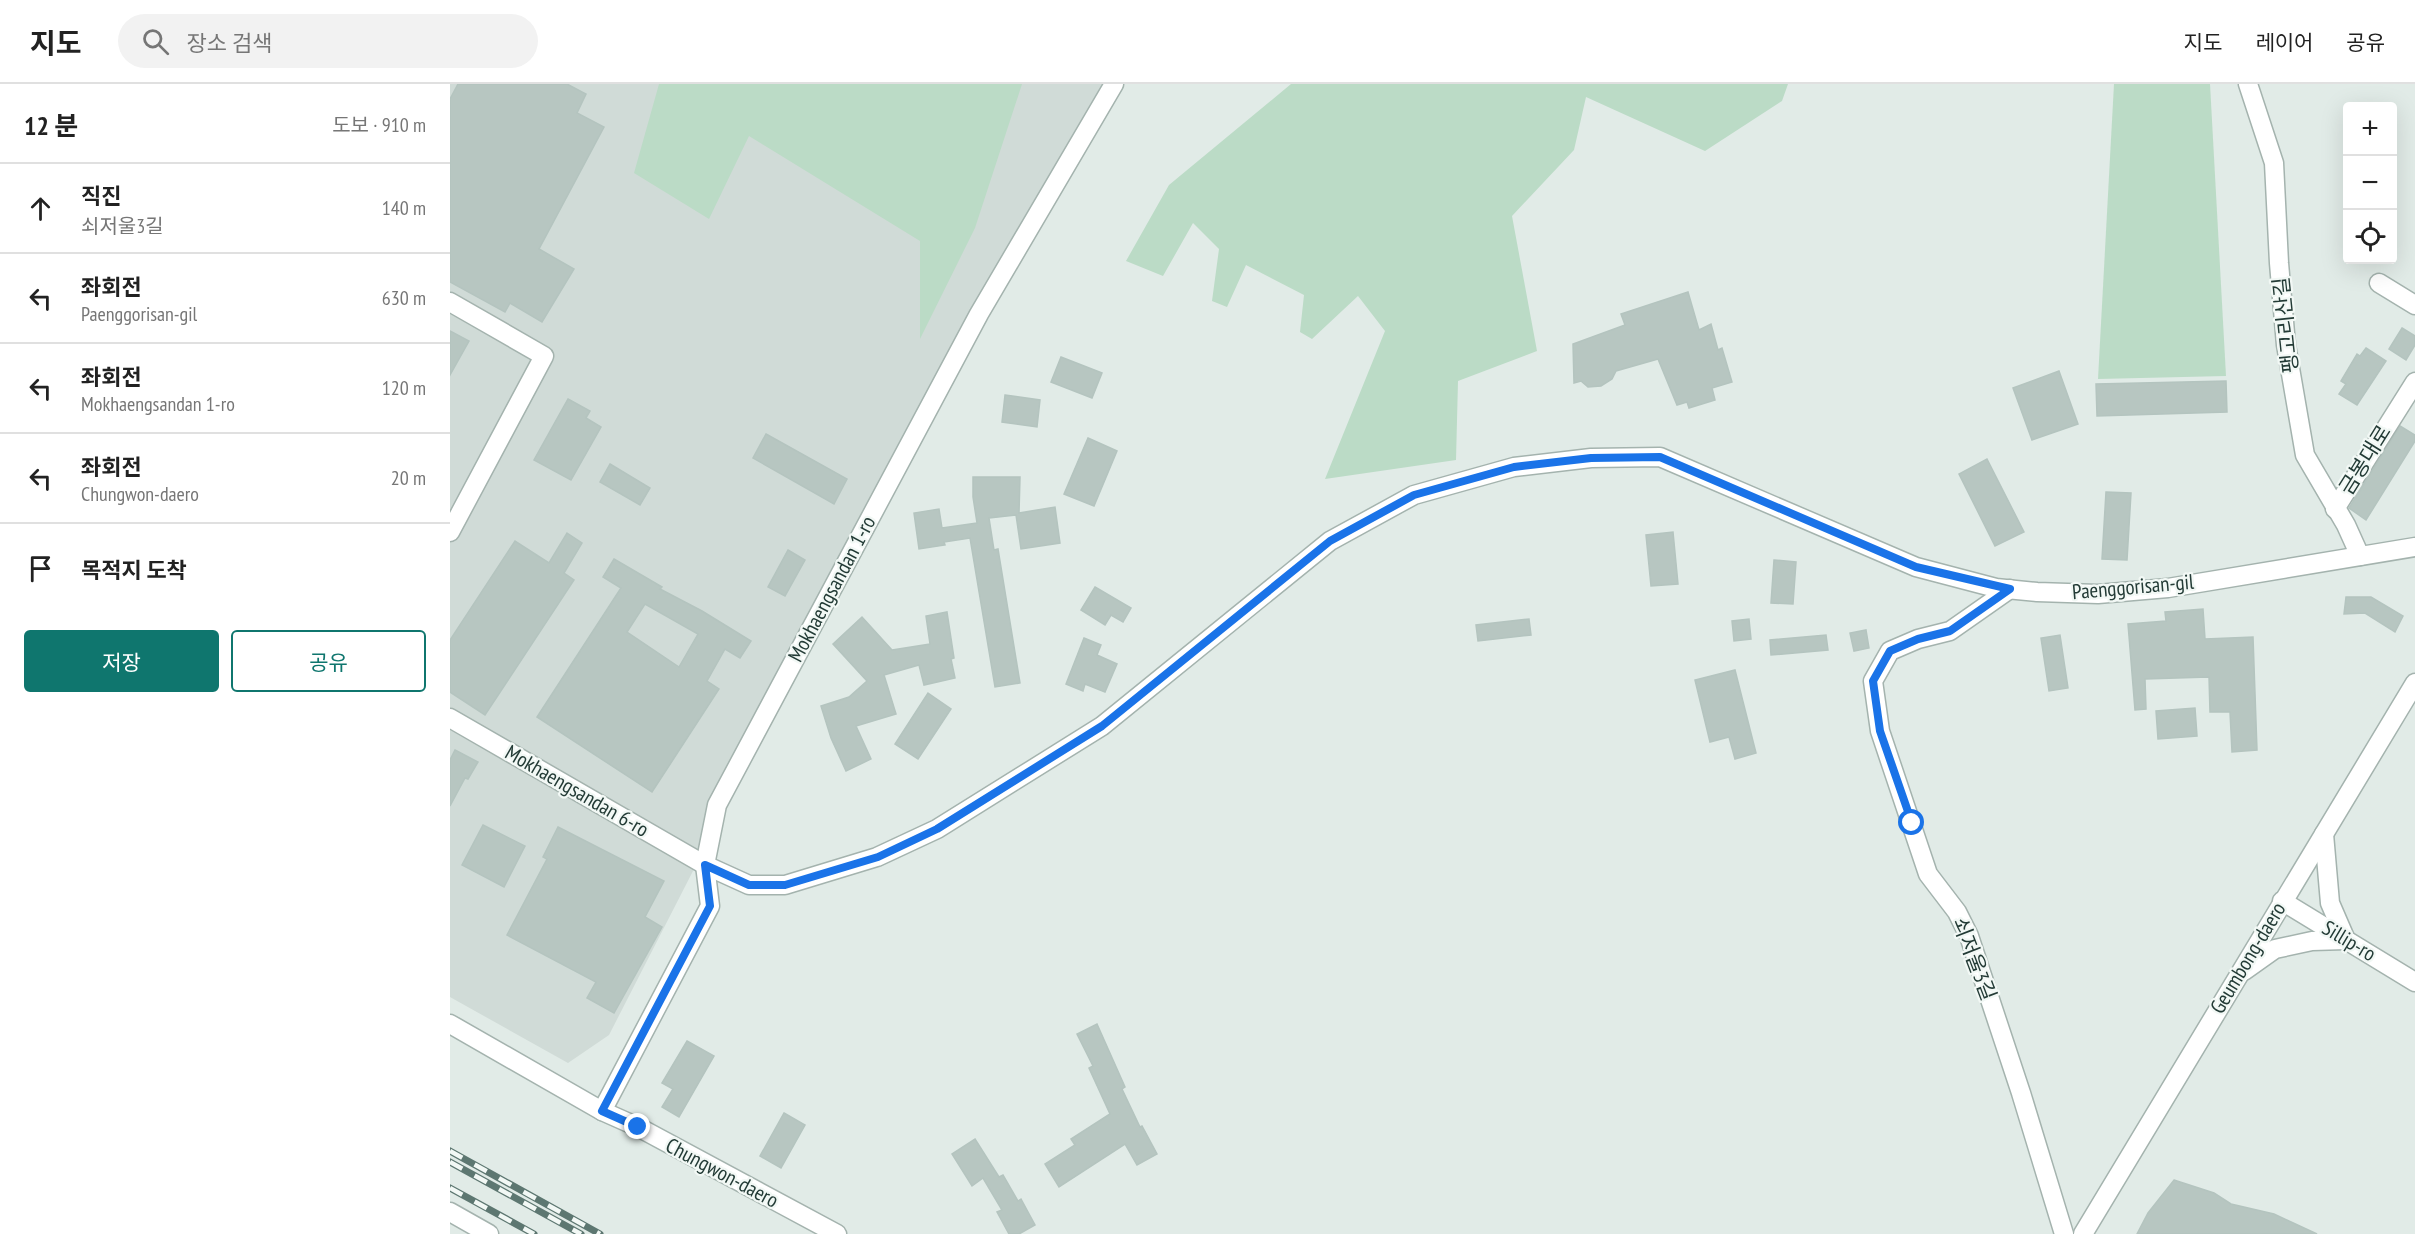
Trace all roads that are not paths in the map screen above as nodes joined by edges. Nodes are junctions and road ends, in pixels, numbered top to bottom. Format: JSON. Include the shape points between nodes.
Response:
{"nodes":[{"id":1,"x":1114,"y":84,"type":"edge"},
{"id":2,"x":2248,"y":84,"type":"edge"},
{"id":3,"x":2379,"y":283,"type":"dead end"},
{"id":4,"x":450,"y":302,"type":"edge"},
{"id":5,"x":2415,"y":305,"type":"edge"},
{"id":6,"x":2415,"y":382,"type":"edge"},
{"id":7,"x":2335,"y":508,"type":"junction"},
{"id":8,"x":450,"y":532,"type":"edge"},
{"id":9,"x":2415,"y":547,"type":"edge"},
{"id":10,"x":2360,"y":556,"type":"junction"},
{"id":11,"x":2010,"y":589,"type":"junction"},
{"id":12,"x":2415,"y":683,"type":"edge"},
{"id":13,"x":450,"y":718,"type":"edge"},
{"id":14,"x":2324,"y":834,"type":"junction"},
{"id":15,"x":705,"y":865,"type":"junction"},
{"id":16,"x":2282,"y":901,"type":"junction"},
{"id":17,"x":2346,"y":940,"type":"junction"},
{"id":18,"x":2238,"y":975,"type":"junction"},
{"id":19,"x":2415,"y":982,"type":"edge"},
{"id":20,"x":450,"y":1024,"type":"edge"},
{"id":21,"x":602,"y":1111,"type":"junction"},
{"id":22,"x":450,"y":1212,"type":"edge"},
{"id":23,"x":489,"y":1234,"type":"edge"},
{"id":24,"x":837,"y":1234,"type":"edge"},
{"id":25,"x":2064,"y":1234,"type":"edge"},
{"id":26,"x":2083,"y":1234,"type":"edge"}],
"edges":[{"from":1,"to":15,"type":"street","name":"Mokhaengsandan 1-ro","via":[[979,314],[717,806]]},
{"from":2,"to":7,"type":"street","name":"팽고리산길","via":[[2274,163],[2286,345],[2305,456]]},
{"from":3,"to":5,"type":"street"},
{"from":4,"to":8,"type":"street","via":[[544,356]]},
{"from":6,"to":7,"type":"street","name":"금봉대로"},
{"from":7,"to":10,"type":"street","name":"팽고리산길"},
{"from":9,"to":10,"type":"street","name":"Paenggorisan-gil"},
{"from":10,"to":11,"type":"street","name":"Paenggorisan-gil","via":[[2168,588],[2098,594]]},
{"from":11,"to":15,"type":"street","name":"Paenggorisan-gil","via":[[1916,567],[1660,457],[1591,458],[1514,467],[1414,495],[1330,541],[1102,726],[937,829],[878,857],[785,885],[749,885]]},
{"from":11,"to":25,"type":"street","name":"쇠저울3길","via":[[1950,631],[1890,651],[1873,681],[1880,731],[1928,874],[1957,912],[1969,936]]},
{"from":12,"to":14,"type":"street","name":"Geumbong-daero"},
{"from":13,"to":15,"type":"street","name":"Mokhaengsandan 6-ro"},
{"from":14,"to":16,"type":"street","name":"Geumbong-daero"},
{"from":14,"to":17,"type":"street","via":[[2330,903]]},
{"from":15,"to":21,"type":"street","name":"Mokhaengsandan 1-ro","via":[[710,906]]},
{"from":16,"to":17,"type":"street","name":"Sillip-ro"},
{"from":16,"to":18,"type":"street","name":"Geumbong-daero"},
{"from":17,"to":18,"type":"street","via":[[2312,941],[2275,949]]},
{"from":17,"to":19,"type":"street","name":"Sillip-ro"},
{"from":18,"to":26,"type":"street","name":"Geumbong-daero"},
{"from":20,"to":21,"type":"street","name":"Chungwon-daero"},
{"from":21,"to":24,"type":"street","name":"Chungwon-daero"},
{"from":22,"to":23,"type":"street"}]}
